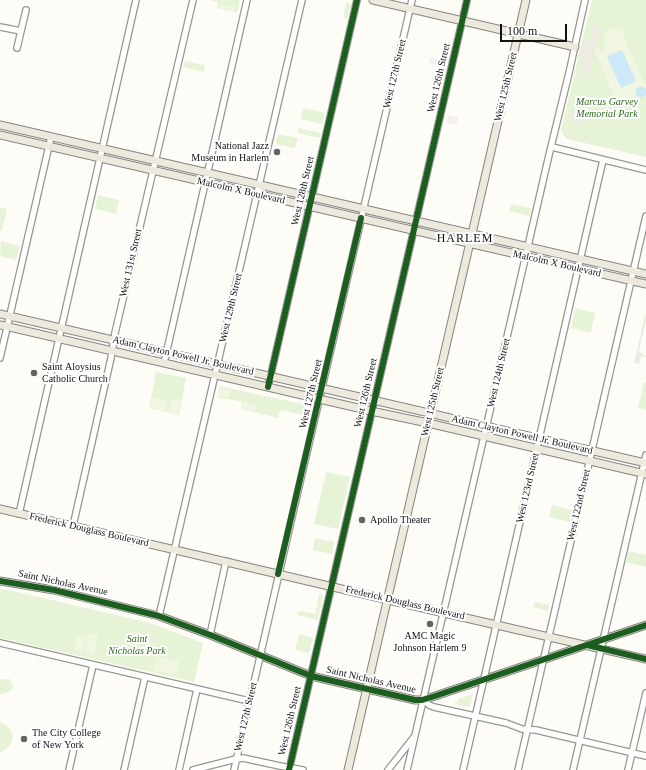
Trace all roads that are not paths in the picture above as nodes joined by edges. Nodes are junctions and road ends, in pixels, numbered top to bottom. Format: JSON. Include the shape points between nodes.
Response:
{"nodes":[{"id":1,"x":136,"y":0,"type":"edge"},
{"id":2,"x":193,"y":0,"type":"edge"},
{"id":3,"x":247,"y":0,"type":"edge"},
{"id":4,"x":302,"y":0,"type":"edge"},
{"id":5,"x":357,"y":0,"type":"edge"},
{"id":6,"x":373,"y":0,"type":"edge"},
{"id":7,"x":412,"y":0,"type":"edge"},
{"id":8,"x":467,"y":0,"type":"edge"},
{"id":9,"x":526,"y":0,"type":"edge"},
{"id":10,"x":585,"y":0,"type":"edge"},
{"id":11,"x":410,"y":9,"type":"junction"},
{"id":12,"x":26,"y":10,"type":"dead end"},
{"id":13,"x":462,"y":21,"type":"junction"},
{"id":14,"x":0,"y":27,"type":"edge"},
{"id":15,"x":21,"y":31,"type":"junction"},
{"id":16,"x":518,"y":34,"type":"junction"},
{"id":17,"x":575,"y":47,"type":"junction"},
{"id":18,"x":17,"y":48,"type":"dead end"},
{"id":19,"x":0,"y":125,"type":"edge"},
{"id":20,"x":0,"y":135,"type":"edge"},
{"id":21,"x":51,"y":137,"type":"junction"},
{"id":22,"x":49,"y":146,"type":"junction"},
{"id":23,"x":552,"y":147,"type":"junction"},
{"id":24,"x":102,"y":148,"type":"junction"},
{"id":25,"x":100,"y":158,"type":"junction"},
{"id":26,"x":155,"y":160,"type":"junction"},
{"id":27,"x":603,"y":160,"type":"junction"},
{"id":28,"x":153,"y":170,"type":"junction"},
{"id":29,"x":646,"y":170,"type":"edge"},
{"id":30,"x":208,"y":172,"type":"junction"},
{"id":31,"x":205,"y":182,"type":"junction"},
{"id":32,"x":260,"y":184,"type":"junction"},
{"id":33,"x":257,"y":195,"type":"junction"},
{"id":34,"x":312,"y":196,"type":"junction"},
{"id":35,"x":310,"y":206,"type":"junction"},
{"id":36,"x":364,"y":209,"type":"junction"},
{"id":37,"x":646,"y":216,"type":"edge"},
{"id":38,"x":361,"y":218,"type":"junction"},
{"id":39,"x":416,"y":221,"type":"junction"},
{"id":40,"x":414,"y":231,"type":"junction"},
{"id":41,"x":472,"y":234,"type":"junction"},
{"id":42,"x":470,"y":244,"type":"junction"},
{"id":43,"x":528,"y":247,"type":"junction"},
{"id":44,"x":526,"y":256,"type":"junction"},
{"id":45,"x":581,"y":259,"type":"junction"},
{"id":46,"x":578,"y":269,"type":"junction"},
{"id":47,"x":633,"y":271,"type":"junction"},
{"id":48,"x":646,"y":274,"type":"edge"},
{"id":49,"x":631,"y":281,"type":"junction"},
{"id":50,"x":646,"y":284,"type":"edge"},
{"id":51,"x":0,"y":314,"type":"edge"},
{"id":52,"x":10,"y":316,"type":"junction"},
{"id":53,"x":4,"y":326,"type":"edge"},
{"id":54,"x":62,"y":328,"type":"junction"},
{"id":55,"x":59,"y":338,"type":"junction"},
{"id":56,"x":114,"y":340,"type":"junction"},
{"id":57,"x":112,"y":351,"type":"junction"},
{"id":58,"x":166,"y":352,"type":"junction"},
{"id":59,"x":0,"y":358,"type":"edge"},
{"id":60,"x":164,"y":363,"type":"junction"},
{"id":61,"x":218,"y":365,"type":"junction"},
{"id":62,"x":216,"y":374,"type":"junction"},
{"id":63,"x":270,"y":377,"type":"junction"},
{"id":64,"x":268,"y":387,"type":"junction"},
{"id":65,"x":322,"y":388,"type":"junction"},
{"id":66,"x":320,"y":399,"type":"junction"},
{"id":67,"x":374,"y":401,"type":"junction"},
{"id":68,"x":371,"y":411,"type":"junction"},
{"id":69,"x":430,"y":414,"type":"junction"},
{"id":70,"x":428,"y":423,"type":"junction"},
{"id":71,"x":487,"y":427,"type":"junction"},
{"id":72,"x":484,"y":437,"type":"junction"},
{"id":73,"x":539,"y":438,"type":"junction"},
{"id":74,"x":537,"y":448,"type":"junction"},
{"id":75,"x":591,"y":451,"type":"junction"},
{"id":76,"x":646,"y":455,"type":"edge"},
{"id":77,"x":589,"y":461,"type":"junction"},
{"id":78,"x":645,"y":463,"type":"edge"},
{"id":79,"x":644,"y":473,"type":"edge"},
{"id":80,"x":0,"y":509,"type":"edge"},
{"id":81,"x":19,"y":514,"type":"junction"},
{"id":82,"x":73,"y":526,"type":"junction"},
{"id":83,"x":174,"y":549,"type":"junction"},
{"id":84,"x":226,"y":562,"type":"junction"},
{"id":85,"x":278,"y":574,"type":"junction"},
{"id":86,"x":0,"y":581,"type":"edge"},
{"id":87,"x":331,"y":586,"type":"junction"},
{"id":88,"x":387,"y":600,"type":"junction"},
{"id":89,"x":444,"y":613,"type":"junction"},
{"id":90,"x":159,"y":616,"type":"junction"},
{"id":91,"x":497,"y":624,"type":"junction"},
{"id":92,"x":646,"y":626,"type":"edge"},
{"id":93,"x":210,"y":635,"type":"junction"},
{"id":94,"x":549,"y":636,"type":"junction"},
{"id":95,"x":603,"y":640,"type":"junction"},
{"id":96,"x":0,"y":643,"type":"edge"},
{"id":97,"x":587,"y":645,"type":"junction"},
{"id":98,"x":601,"y":648,"type":"junction"},
{"id":99,"x":260,"y":655,"type":"junction"},
{"id":100,"x":646,"y":659,"type":"edge"},
{"id":101,"x":543,"y":660,"type":"junction"},
{"id":102,"x":93,"y":665,"type":"junction"},
{"id":103,"x":310,"y":676,"type":"junction"},
{"id":104,"x":145,"y":677,"type":"junction"},
{"id":105,"x":483,"y":680,"type":"junction"},
{"id":106,"x":197,"y":689,"type":"junction"},
{"id":107,"x":367,"y":689,"type":"junction"},
{"id":108,"x":646,"y":693,"type":"edge"},
{"id":109,"x":424,"y":700,"type":"junction"},
{"id":110,"x":249,"y":701,"type":"junction"},
{"id":111,"x":475,"y":716,"type":"junction"},
{"id":112,"x":527,"y":729,"type":"junction"},
{"id":113,"x":415,"y":736,"type":"junction"},
{"id":114,"x":580,"y":741,"type":"junction"},
{"id":115,"x":632,"y":752,"type":"junction"},
{"id":116,"x":646,"y":756,"type":"edge"},
{"id":117,"x":236,"y":759,"type":"junction"},
{"id":118,"x":289,"y":769,"type":"edge"},
{"id":119,"x":69,"y":770,"type":"edge"},
{"id":120,"x":124,"y":770,"type":"edge"},
{"id":121,"x":179,"y":770,"type":"edge"},
{"id":122,"x":193,"y":770,"type":"edge"},
{"id":123,"x":234,"y":770,"type":"edge"},
{"id":124,"x":303,"y":770,"type":"edge"},
{"id":125,"x":348,"y":770,"type":"edge"},
{"id":126,"x":388,"y":770,"type":"edge"},
{"id":127,"x":407,"y":770,"type":"edge"},
{"id":128,"x":463,"y":770,"type":"edge"},
{"id":129,"x":518,"y":770,"type":"edge"},
{"id":130,"x":573,"y":770,"type":"edge"},
{"id":131,"x":628,"y":770,"type":"edge"}],
"edges":[{"from":1,"to":24,"type":"street"},
{"from":2,"to":26,"type":"street","name":"West 131st Street"},
{"from":3,"to":30,"type":"street"},
{"from":4,"to":32,"type":"street","name":"West 129th Street"},
{"from":5,"to":34,"type":"street","name":"West 128th Street"},
{"from":6,"to":11,"type":"main road"},
{"from":7,"to":11,"type":"street","name":"West 127th Street"},
{"from":8,"to":13,"type":"street","name":"West 126th Street"},
{"from":9,"to":16,"type":"main road","name":"West 125th Street"},
{"from":10,"to":17,"type":"street","name":"West 124th Street"},
{"from":11,"to":13,"type":"main road"},
{"from":11,"to":36,"type":"street","name":"West 127th Street"},
{"from":12,"to":15,"type":"street"},
{"from":13,"to":16,"type":"main road"},
{"from":13,"to":39,"type":"street","name":"West 126th Street"},
{"from":14,"to":15,"type":"street"},
{"from":15,"to":18,"type":"street"},
{"from":16,"to":17,"type":"main road"},
{"from":16,"to":41,"type":"main road","name":"West 125th Street"},
{"from":17,"to":23,"type":"street","name":"West 124th Street"},
{"from":19,"to":21,"type":"main road","name":"Malcolm X Boulevard"},
{"from":20,"to":22,"type":"main road","name":"Malcolm X Boulevard"},
{"from":21,"to":22,"type":"street"},
{"from":21,"to":24,"type":"main road","name":"Malcolm X Boulevard"},
{"from":22,"to":25,"type":"main road","name":"Malcolm X Boulevard"},
{"from":22,"to":52,"type":"street"},
{"from":23,"to":27,"type":"street"},
{"from":23,"to":43,"type":"street","name":"West 124th Street"},
{"from":24,"to":25,"type":"street"},
{"from":24,"to":26,"type":"main road","name":"Malcolm X Boulevard"},
{"from":25,"to":28,"type":"main road","name":"Malcolm X Boulevard"},
{"from":25,"to":54,"type":"street"},
{"from":26,"to":28,"type":"street","name":"West 131st Street"},
{"from":26,"to":30,"type":"main road","name":"Malcolm X Boulevard"},
{"from":27,"to":29,"type":"street"},
{"from":27,"to":45,"type":"street","name":"West 123rd Street"},
{"from":28,"to":31,"type":"main road","name":"Malcolm X Boulevard"},
{"from":28,"to":56,"type":"street","name":"West 131st Street"},
{"from":30,"to":31,"type":"street"},
{"from":30,"to":32,"type":"main road","name":"Malcolm X Boulevard"},
{"from":31,"to":33,"type":"main road","name":"Malcolm X Boulevard"},
{"from":31,"to":58,"type":"street"},
{"from":32,"to":33,"type":"street","name":"West 129th Street"},
{"from":32,"to":34,"type":"main road","name":"Malcolm X Boulevard"},
{"from":33,"to":35,"type":"main road","name":"Malcolm X Boulevard"},
{"from":33,"to":61,"type":"street","name":"West 129th Street"},
{"from":34,"to":35,"type":"street","name":"West 128th Street"},
{"from":34,"to":36,"type":"main road","name":"Malcolm X Boulevard"},
{"from":35,"to":38,"type":"main road","name":"Malcolm X Boulevard"},
{"from":35,"to":63,"type":"street","name":"West 128th Street"},
{"from":36,"to":38,"type":"street","name":"West 127th Street"},
{"from":36,"to":39,"type":"main road","name":"Malcolm X Boulevard"},
{"from":37,"to":47,"type":"street","name":"West 122nd Street"},
{"from":38,"to":40,"type":"main road","name":"Malcolm X Boulevard"},
{"from":38,"to":65,"type":"street","name":"West 127th Street"},
{"from":39,"to":40,"type":"street","name":"West 126th Street"},
{"from":39,"to":41,"type":"main road","name":"Malcolm X Boulevard"},
{"from":40,"to":42,"type":"main road","name":"Malcolm X Boulevard"},
{"from":40,"to":67,"type":"street","name":"West 126th Street"},
{"from":41,"to":42,"type":"main road","name":"West 125th Street"},
{"from":41,"to":43,"type":"main road","name":"Malcolm X Boulevard"},
{"from":42,"to":44,"type":"main road","name":"Malcolm X Boulevard"},
{"from":42,"to":69,"type":"main road","name":"West 125th Street"},
{"from":43,"to":44,"type":"street","name":"West 124th Street"},
{"from":43,"to":45,"type":"main road","name":"Malcolm X Boulevard"},
{"from":44,"to":46,"type":"main road","name":"Malcolm X Boulevard"},
{"from":44,"to":71,"type":"street","name":"West 124th Street"},
{"from":45,"to":46,"type":"street","name":"West 123rd Street"},
{"from":45,"to":47,"type":"main road","name":"Malcolm X Boulevard"},
{"from":46,"to":49,"type":"main road","name":"Malcolm X Boulevard"},
{"from":46,"to":73,"type":"street","name":"West 123rd Street"},
{"from":47,"to":48,"type":"main road","name":"Malcolm X Boulevard"},
{"from":47,"to":49,"type":"street","name":"West 122nd Street"},
{"from":49,"to":50,"type":"main road","name":"Malcolm X Boulevard"},
{"from":49,"to":75,"type":"street","name":"West 122nd Street"},
{"from":51,"to":52,"type":"main road","name":"Adam Clayton Powell Jr. Boulevard"},
{"from":52,"to":53,"type":"street"},
{"from":52,"to":54,"type":"main road","name":"Adam Clayton Powell Jr. Boulevard"},
{"from":53,"to":55,"type":"main road","name":"Adam Clayton Powell Jr. Boulevard"},
{"from":53,"to":59,"type":"street"},
{"from":54,"to":55,"type":"street"},
{"from":54,"to":56,"type":"main road","name":"Adam Clayton Powell Jr. Boulevard"},
{"from":55,"to":57,"type":"main road","name":"Adam Clayton Powell Jr. Boulevard"},
{"from":55,"to":81,"type":"street"},
{"from":56,"to":57,"type":"street","name":"West 131st Street"},
{"from":56,"to":58,"type":"main road","name":"Adam Clayton Powell Jr. Boulevard"},
{"from":57,"to":60,"type":"main road","name":"Adam Clayton Powell Jr. Boulevard"},
{"from":57,"to":82,"type":"street","name":"West 131st Street"},
{"from":58,"to":60,"type":"street"},
{"from":58,"to":61,"type":"main road","name":"Adam Clayton Powell Jr. Boulevard"},
{"from":60,"to":62,"type":"main road","name":"Adam Clayton Powell Jr. Boulevard"},
{"from":61,"to":62,"type":"street","name":"West 129th Street"},
{"from":61,"to":63,"type":"main road","name":"Adam Clayton Powell Jr. Boulevard"},
{"from":62,"to":64,"type":"main road","name":"Adam Clayton Powell Jr. Boulevard"},
{"from":62,"to":83,"type":"street","name":"West 129th Street"},
{"from":63,"to":64,"type":"street","name":"West 128th Street"},
{"from":63,"to":65,"type":"main road","name":"Adam Clayton Powell Jr. Boulevard"},
{"from":64,"to":66,"type":"main road","name":"Adam Clayton Powell Jr. Boulevard"},
{"from":65,"to":66,"type":"street","name":"West 127th Street"},
{"from":65,"to":67,"type":"main road","name":"Adam Clayton Powell Jr. Boulevard"},
{"from":66,"to":68,"type":"main road","name":"Adam Clayton Powell Jr. Boulevard"},
{"from":66,"to":85,"type":"street","name":"West 127th Street"},
{"from":67,"to":68,"type":"street","name":"West 126th Street"},
{"from":67,"to":69,"type":"main road","name":"Adam Clayton Powell Jr. Boulevard"},
{"from":68,"to":70,"type":"main road","name":"Adam Clayton Powell Jr. Boulevard"},
{"from":68,"to":87,"type":"street","name":"West 126th Street"},
{"from":69,"to":70,"type":"main road","name":"West 125th Street"},
{"from":69,"to":71,"type":"main road","name":"Adam Clayton Powell Jr. Boulevard"},
{"from":70,"to":72,"type":"main road","name":"Adam Clayton Powell Jr. Boulevard"},
{"from":70,"to":88,"type":"main road","name":"West 125th Street"},
{"from":71,"to":72,"type":"street","name":"West 124th Street"},
{"from":71,"to":73,"type":"main road","name":"Adam Clayton Powell Jr. Boulevard"},
{"from":72,"to":74,"type":"main road","name":"Adam Clayton Powell Jr. Boulevard"},
{"from":72,"to":89,"type":"street","name":"West 124th Street"},
{"from":73,"to":74,"type":"street","name":"West 123rd Street"},
{"from":73,"to":75,"type":"main road","name":"Adam Clayton Powell Jr. Boulevard"},
{"from":74,"to":77,"type":"main road","name":"Adam Clayton Powell Jr. Boulevard"},
{"from":74,"to":91,"type":"street","name":"West 123rd Street"},
{"from":75,"to":77,"type":"street","name":"West 122nd Street"},
{"from":75,"to":78,"type":"main road","name":"Adam Clayton Powell Jr. Boulevard"},
{"from":76,"to":78,"type":"street"},
{"from":77,"to":79,"type":"main road","name":"Adam Clayton Powell Jr. Boulevard"},
{"from":77,"to":94,"type":"street","name":"West 122nd Street"},
{"from":78,"to":79,"type":"street"},
{"from":79,"to":95,"type":"street"},
{"from":80,"to":81,"type":"main road","name":"Frederick Douglass Boulevard"},
{"from":81,"to":82,"type":"main road","name":"Frederick Douglass Boulevard"},
{"from":82,"to":83,"type":"main road","name":"Frederick Douglass Boulevard"},
{"from":83,"to":84,"type":"main road","name":"Frederick Douglass Boulevard"},
{"from":83,"to":90,"type":"street","name":"West 129th Street"},
{"from":84,"to":85,"type":"main road","name":"Frederick Douglass Boulevard"},
{"from":84,"to":93,"type":"street"},
{"from":85,"to":87,"type":"main road","name":"Frederick Douglass Boulevard"},
{"from":85,"to":99,"type":"street","name":"West 127th Street"},
{"from":86,"to":90,"type":"main road","name":"Saint Nicholas Avenue","via":[[54,590]]},
{"from":87,"to":88,"type":"main road","name":"Frederick Douglass Boulevard"},
{"from":87,"to":103,"type":"street","name":"West 126th Street"},
{"from":88,"to":89,"type":"main road","name":"Frederick Douglass Boulevard"},
{"from":88,"to":107,"type":"main road","name":"West 125th Street"},
{"from":89,"to":91,"type":"main road","name":"Frederick Douglass Boulevard"},
{"from":89,"to":109,"type":"street","name":"West 124th Street"},
{"from":90,"to":93,"type":"main road","name":"Saint Nicholas Avenue"},
{"from":91,"to":94,"type":"main road","name":"Frederick Douglass Boulevard"},
{"from":91,"to":105,"type":"street","name":"West 123rd Street"},
{"from":92,"to":95,"type":"main road","name":"Saint Nicholas Avenue"},
{"from":93,"to":99,"type":"main road","name":"Saint Nicholas Avenue"},
{"from":94,"to":97,"type":"main road","name":"Frederick Douglass Boulevard"},
{"from":94,"to":101,"type":"street","name":"West 122nd Street"},
{"from":95,"to":97,"type":"main road","name":"Saint Nicholas Avenue"},
{"from":95,"to":98,"type":"street"},
{"from":96,"to":102,"type":"street"},
{"from":97,"to":98,"type":"main road","name":"Frederick Douglass Boulevard"},
{"from":97,"to":101,"type":"main road","name":"Saint Nicholas Avenue"},
{"from":98,"to":100,"type":"main road","name":"Frederick Douglass Boulevard"},
{"from":98,"to":114,"type":"street"},
{"from":99,"to":103,"type":"main road","name":"Saint Nicholas Avenue"},
{"from":99,"to":110,"type":"street","name":"West 127th Street"},
{"from":101,"to":105,"type":"main road","name":"Saint Nicholas Avenue"},
{"from":101,"to":112,"type":"street","name":"West 122nd Street"},
{"from":102,"to":104,"type":"street"},
{"from":102,"to":119,"type":"street"},
{"from":103,"to":107,"type":"main road","name":"Saint Nicholas Avenue"},
{"from":103,"to":118,"type":"street","name":"West 126th Street"},
{"from":104,"to":106,"type":"street"},
{"from":104,"to":120,"type":"street"},
{"from":105,"to":109,"type":"main road","name":"Saint Nicholas Avenue"},
{"from":105,"to":111,"type":"street","name":"West 123rd Street"},
{"from":106,"to":110,"type":"street"},
{"from":106,"to":121,"type":"street"},
{"from":107,"to":109,"type":"main road","name":"Saint Nicholas Avenue"},
{"from":107,"to":125,"type":"main road","name":"West 125th Street"},
{"from":108,"to":115,"type":"street"},
{"from":109,"to":111,"type":"street","via":[[432,707]]},
{"from":109,"to":113,"type":"street","name":"West 124th Street"},
{"from":110,"to":117,"type":"street","name":"West 127th Street"},
{"from":111,"to":112,"type":"street"},
{"from":111,"to":128,"type":"street","name":"West 123rd Street"},
{"from":112,"to":114,"type":"street"},
{"from":112,"to":129,"type":"street","name":"West 122nd Street"},
{"from":113,"to":126,"type":"street"},
{"from":113,"to":127,"type":"street","name":"West 124th Street"},
{"from":114,"to":115,"type":"street"},
{"from":114,"to":130,"type":"street"},
{"from":115,"to":116,"type":"street"},
{"from":115,"to":131,"type":"street"},
{"from":117,"to":118,"type":"street","via":[[243,758]]},
{"from":117,"to":122,"type":"street"},
{"from":117,"to":123,"type":"street","name":"West 127th Street"},
{"from":118,"to":124,"type":"street"}]}
